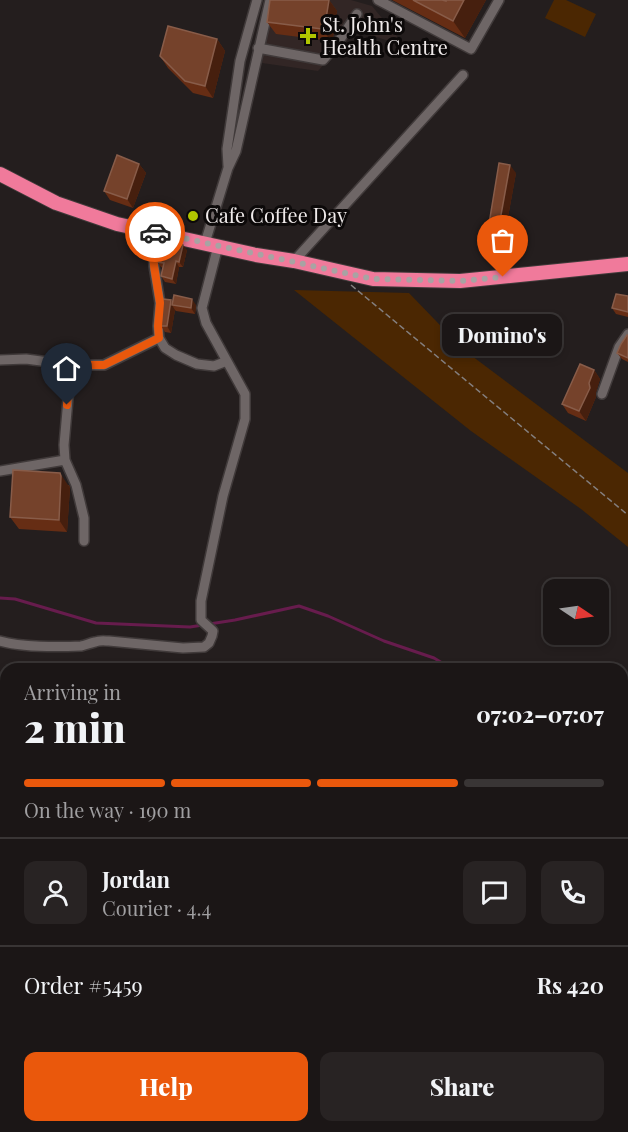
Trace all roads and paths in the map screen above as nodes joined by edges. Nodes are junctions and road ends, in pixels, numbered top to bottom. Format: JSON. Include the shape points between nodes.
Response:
{"nodes":[{"id":1,"x":257,"y":0,"type":"edge"},
{"id":2,"x":270,"y":0,"type":"edge"},
{"id":3,"x":378,"y":0,"type":"edge"},
{"id":4,"x":499,"y":0,"type":"edge"},
{"id":5,"x":357,"y":14,"type":"dead end"},
{"id":6,"x":258,"y":48,"type":"junction"},
{"id":7,"x":240,"y":62,"type":"junction"},
{"id":8,"x":255,"y":64,"type":"junction"},
{"id":9,"x":463,"y":75,"type":"dead end"},
{"id":10,"x":228,"y":168,"type":"junction"},
{"id":11,"x":0,"y":174,"type":"edge"},
{"id":12,"x":152,"y":231,"type":"junction"},
{"id":13,"x":211,"y":245,"type":"junction"},
{"id":14,"x":294,"y":261,"type":"junction"},
{"id":15,"x":628,"y":264,"type":"edge"},
{"id":16,"x":350,"y":285,"type":"dead end"},
{"id":17,"x":628,"y":334,"type":"edge"},
{"id":18,"x":159,"y":338,"type":"junction"},
{"id":19,"x":0,"y":360,"type":"edge"},
{"id":20,"x":226,"y":361,"type":"junction"},
{"id":21,"x":71,"y":365,"type":"junction"},
{"id":22,"x":602,"y":394,"type":"dead end"},
{"id":23,"x":65,"y":460,"type":"junction"},
{"id":24,"x":0,"y":471,"type":"edge"},
{"id":25,"x":628,"y":515,"type":"edge"},
{"id":26,"x":84,"y":541,"type":"dead end"},
{"id":27,"x":0,"y":641,"type":"edge"}],
"edges":[{"from":1,"to":7,"type":"street"},
{"from":2,"to":6,"type":"street"},
{"from":3,"to":4,"type":"street","via":[[471,49]]},
{"from":5,"to":6,"type":"street","via":[[323,60]]},
{"from":6,"to":8,"type":"street"},
{"from":7,"to":8,"type":"street"},
{"from":7,"to":10,"type":"street","via":[[227,149]]},
{"from":8,"to":10,"type":"street","via":[[236,151]]},
{"from":9,"to":14,"type":"street"},
{"from":10,"to":13,"type":"street"},
{"from":11,"to":12,"type":"highway","via":[[56,203],[117,224]]},
{"from":12,"to":13,"type":"highway"},
{"from":12,"to":18,"type":"street","via":[[160,303]]},
{"from":13,"to":14,"type":"highway"},
{"from":13,"to":20,"type":"street","via":[[202,308]]},
{"from":14,"to":15,"type":"highway","via":[[373,279],[450,281]]},
{"from":16,"to":25,"type":"path"},
{"from":17,"to":22,"type":"street","via":[[619,347]]},
{"from":18,"to":20,"type":"street","via":[[176,356],[196,364],[214,366]]},
{"from":18,"to":21,"type":"street","via":[[104,365]]},
{"from":19,"to":21,"type":"street"},
{"from":20,"to":27,"type":"street","via":[[246,394],[246,419],[223,496],[201,601],[201,620],[213,631],[209,642],[204,647],[183,648],[109,641],[84,646]]},
{"from":21,"to":23,"type":"street"},
{"from":23,"to":24,"type":"street"},
{"from":23,"to":26,"type":"street","via":[[84,518]]}]}
